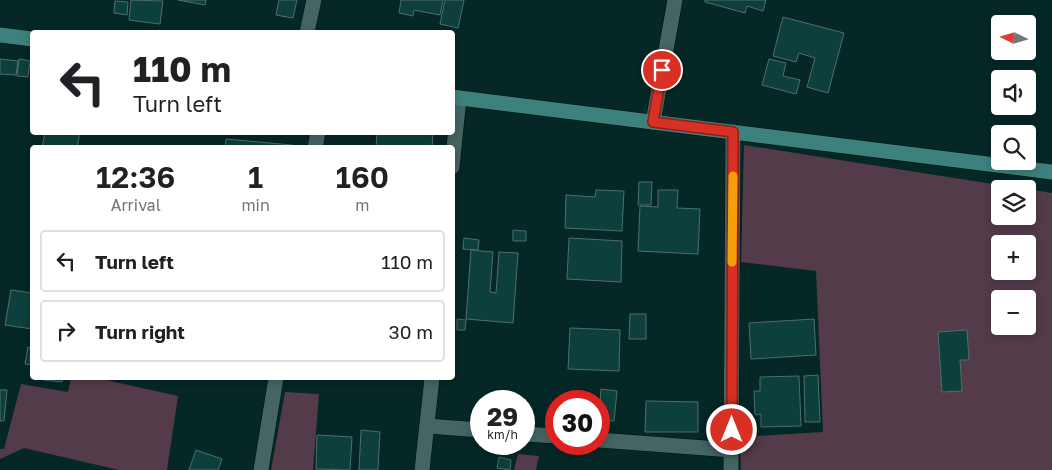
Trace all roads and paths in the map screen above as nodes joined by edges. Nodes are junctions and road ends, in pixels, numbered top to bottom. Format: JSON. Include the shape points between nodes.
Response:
{"nodes":[{"id":1,"x":314,"y":0,"type":"edge"},
{"id":2,"x":675,"y":0,"type":"edge"},
{"id":3,"x":306,"y":30,"type":"edge"},
{"id":4,"x":0,"y":35,"type":"edge"},
{"id":5,"x":30,"y":38,"type":"edge"},
{"id":6,"x":456,"y":97,"type":"edge"},
{"id":7,"x":455,"y":114,"type":"edge"},
{"id":8,"x":653,"y":122,"type":"junction"},
{"id":9,"x":733,"y":132,"type":"junction"},
{"id":10,"x":1052,"y":172,"type":"edge"},
{"id":11,"x":276,"y":380,"type":"edge"},
{"id":12,"x":432,"y":380,"type":"edge"},
{"id":13,"x":427,"y":426,"type":"junction"},
{"id":14,"x":470,"y":429,"type":"edge"},
{"id":15,"x":610,"y":441,"type":"edge"},
{"id":16,"x":732,"y":450,"type":"junction"},
{"id":17,"x":261,"y":470,"type":"edge"},
{"id":18,"x":422,"y":470,"type":"edge"},
{"id":19,"x":732,"y":470,"type":"edge"}],
"edges":[{"from":1,"to":3,"type":"street"},
{"from":2,"to":8,"type":"street"},
{"from":4,"to":5,"type":"street"},
{"from":6,"to":7,"type":"street"},
{"from":6,"to":8,"type":"street"},
{"from":8,"to":9,"type":"street"},
{"from":9,"to":10,"type":"street"},
{"from":9,"to":16,"type":"street"},
{"from":11,"to":17,"type":"street"},
{"from":12,"to":13,"type":"street"},
{"from":13,"to":14,"type":"street"},
{"from":13,"to":18,"type":"street"},
{"from":15,"to":16,"type":"street"},
{"from":16,"to":19,"type":"street"}]}
